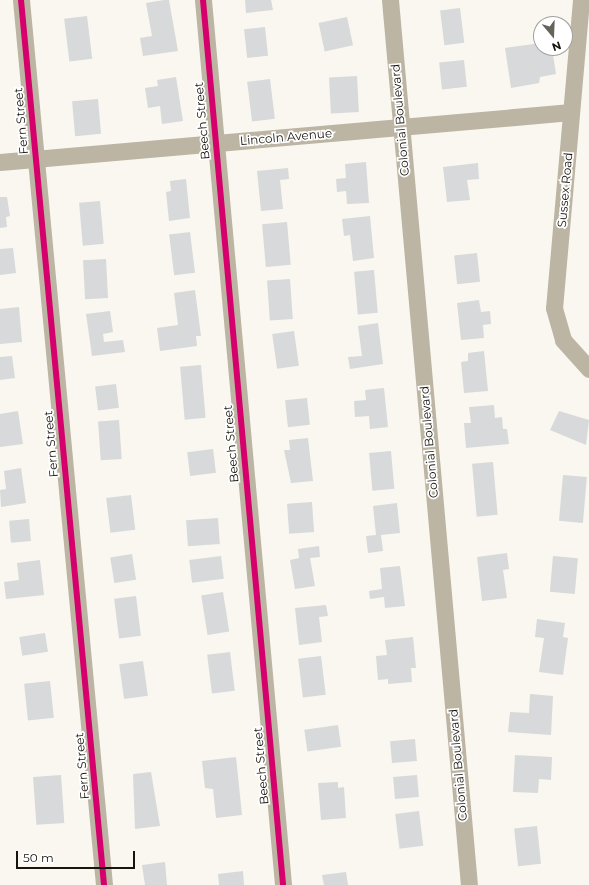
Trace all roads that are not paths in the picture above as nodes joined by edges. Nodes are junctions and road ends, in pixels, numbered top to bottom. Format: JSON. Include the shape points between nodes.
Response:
{"nodes":[{"id":1,"x":21,"y":0,"type":"edge"},
{"id":2,"x":203,"y":0,"type":"edge"},
{"id":3,"x":390,"y":0,"type":"edge"},
{"id":4,"x":570,"y":0,"type":"edge"},
{"id":5,"x":581,"y":0,"type":"edge"},
{"id":6,"x":575,"y":67,"type":"junction"},
{"id":7,"x":571,"y":112,"type":"junction"},
{"id":8,"x":401,"y":127,"type":"junction"},
{"id":9,"x":214,"y":143,"type":"junction"},
{"id":10,"x":35,"y":159,"type":"junction"},
{"id":11,"x":0,"y":162,"type":"edge"},
{"id":12,"x":589,"y":368,"type":"edge"},
{"id":13,"x":104,"y":885,"type":"edge"},
{"id":14,"x":283,"y":885,"type":"edge"},
{"id":15,"x":469,"y":885,"type":"edge"}],
"edges":[{"from":1,"to":10,"type":"street","name":"Fern Street"},
{"from":2,"to":9,"type":"street","name":"Beech Street"},
{"from":3,"to":8,"type":"street","name":"Colonial Boulevard"},
{"from":4,"to":6,"type":"street"},
{"from":5,"to":6,"type":"street","name":"Sussex Road"},
{"from":6,"to":7,"type":"street","name":"Sussex Road"},
{"from":7,"to":8,"type":"street","name":"Lincoln Avenue"},
{"from":7,"to":12,"type":"street","name":"Sussex Road","via":[[554,308],[563,340]]},
{"from":8,"to":9,"type":"street","name":"Lincoln Avenue"},
{"from":8,"to":15,"type":"street","name":"Colonial Boulevard"},
{"from":9,"to":10,"type":"street","name":"Lincoln Avenue"},
{"from":9,"to":14,"type":"street","name":"Beech Street"},
{"from":10,"to":11,"type":"street","name":"Lincoln Avenue"},
{"from":10,"to":13,"type":"street","name":"Fern Street"}]}
